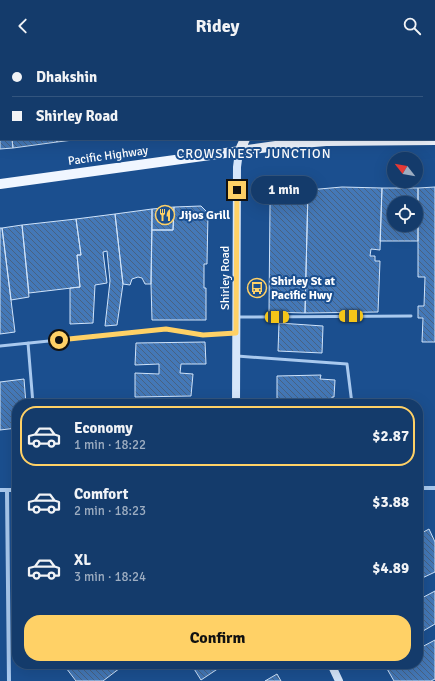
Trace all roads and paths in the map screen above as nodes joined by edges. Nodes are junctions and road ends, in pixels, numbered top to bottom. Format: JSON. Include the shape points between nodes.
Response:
{"nodes":[{"id":1,"x":245,"y":140,"type":"edge"},
{"id":2,"x":384,"y":140,"type":"edge"},
{"id":3,"x":435,"y":140,"type":"edge"},
{"id":4,"x":239,"y":152,"type":"junction"},
{"id":5,"x":0,"y":184,"type":"edge"},
{"id":6,"x":411,"y":316,"type":"dead end"},
{"id":7,"x":237,"y":317,"type":"junction"},
{"id":8,"x":236,"y":333,"type":"junction"},
{"id":9,"x":28,"y":343,"type":"junction"},
{"id":10,"x":0,"y":346,"type":"edge"},
{"id":11,"x":236,"y":356,"type":"junction"},
{"id":12,"x":33,"y":399,"type":"edge"},
{"id":13,"x":236,"y":399,"type":"edge"},
{"id":14,"x":351,"y":399,"type":"edge"},
{"id":15,"x":423,"y":488,"type":"edge"},
{"id":16,"x":435,"y":488,"type":"edge"},
{"id":17,"x":0,"y":490,"type":"edge"},
{"id":18,"x":6,"y":490,"type":"junction"},
{"id":19,"x":12,"y":490,"type":"edge"},
{"id":20,"x":333,"y":669,"type":"edge"},
{"id":21,"x":9,"y":681,"type":"edge"},
{"id":22,"x":339,"y":681,"type":"edge"}],
"edges":[{"from":1,"to":4,"type":"main road"},
{"from":2,"to":3,"type":"main road","name":"Pacific Highway"},
{"from":2,"to":4,"type":"main road","name":"Pacific Highway","via":[[290,144]]},
{"from":4,"to":5,"type":"main road","name":"Pacific Highway"},
{"from":4,"to":7,"type":"main road","name":"Shirley Road"},
{"from":6,"to":7,"type":"lane"},
{"from":7,"to":8,"type":"main road","name":"Shirley Road"},
{"from":8,"to":9,"type":"lane","via":[[203,335],[166,329]]},
{"from":8,"to":11,"type":"main road","name":"Shirley Road"},
{"from":9,"to":10,"type":"lane"},
{"from":9,"to":12,"type":"lane"},
{"from":11,"to":13,"type":"main road","name":"Shirley Road"},
{"from":11,"to":14,"type":"lane","via":[[347,364]]},
{"from":15,"to":16,"type":"street"},
{"from":17,"to":18,"type":"street"},
{"from":18,"to":19,"type":"street"},
{"from":18,"to":21,"type":"street"},
{"from":20,"to":22,"type":"main road"}]}
